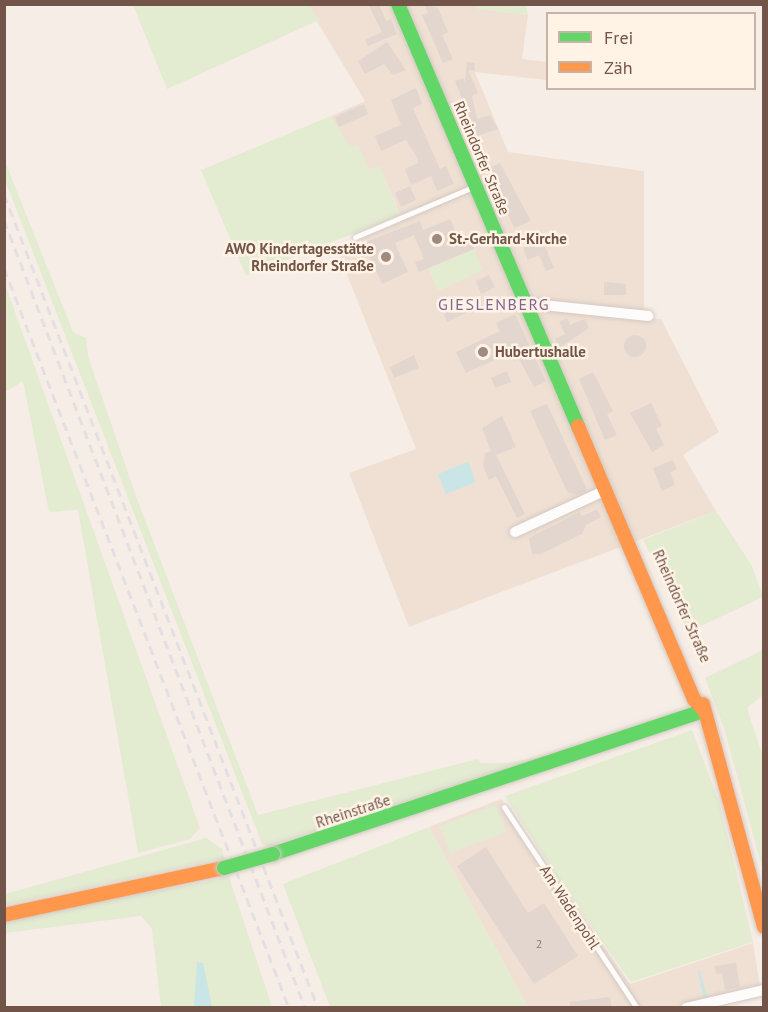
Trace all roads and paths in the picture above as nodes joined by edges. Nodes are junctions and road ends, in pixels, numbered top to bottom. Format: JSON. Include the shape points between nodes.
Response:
{"nodes":[{"id":1,"x":398,"y":4,"type":"edge"},
{"id":2,"x":476,"y":186,"type":"junction"},
{"id":3,"x":355,"y":237,"type":"dead end"},
{"id":4,"x":524,"y":303,"type":"junction"},
{"id":5,"x":648,"y":316,"type":"dead end"},
{"id":6,"x":606,"y":490,"type":"junction"},
{"id":7,"x":515,"y":532,"type":"dead end"},
{"id":8,"x":704,"y":711,"type":"junction"},
{"id":9,"x":504,"y":807,"type":"dead end"},
{"id":10,"x":4,"y":915,"type":"edge"},
{"id":11,"x":764,"y":927,"type":"edge"},
{"id":12,"x":764,"y":990,"type":"edge"},
{"id":13,"x":637,"y":1008,"type":"edge"},
{"id":14,"x":686,"y":1008,"type":"edge"}],
"edges":[{"from":1,"to":2,"type":"main road","name":"Rheindorfer Straße"},
{"from":2,"to":3,"type":"lane"},
{"from":2,"to":4,"type":"main road","name":"Rheindorfer Straße"},
{"from":4,"to":5,"type":"street"},
{"from":4,"to":6,"type":"main road","name":"Rheindorfer Straße"},
{"from":6,"to":7,"type":"street"},
{"from":6,"to":8,"type":"main road","name":"Rheindorfer Straße","via":[[676,630],[702,694]]},
{"from":8,"to":10,"type":"main road","name":"Rheinstraße","bridge":true,"via":[[273,854]]},
{"from":8,"to":11,"type":"main road","name":"Rheindorfer Straße"},
{"from":9,"to":13,"type":"lane","name":"Am Wadenpohl"},
{"from":12,"to":14,"type":"street"}]}
